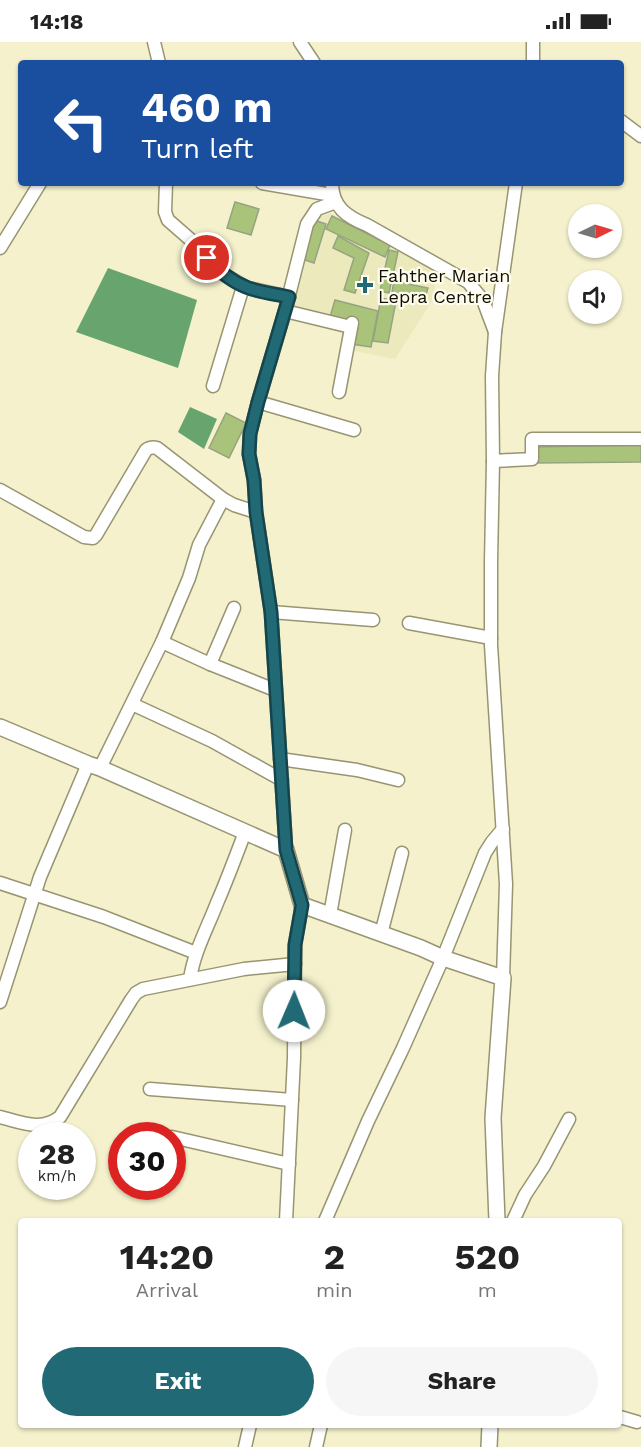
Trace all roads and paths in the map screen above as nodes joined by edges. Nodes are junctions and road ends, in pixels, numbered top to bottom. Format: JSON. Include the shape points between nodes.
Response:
{"nodes":[{"id":1,"x":154,"y":42,"type":"edge"},
{"id":2,"x":300,"y":42,"type":"edge"},
{"id":3,"x":533,"y":42,"type":"edge"},
{"id":4,"x":158,"y":60,"type":"edge"},
{"id":5,"x":312,"y":60,"type":"edge"},
{"id":6,"x":533,"y":60,"type":"edge"},
{"id":7,"x":624,"y":123,"type":"edge"},
{"id":8,"x":641,"y":136,"type":"edge"},
{"id":9,"x":38,"y":186,"type":"edge"},
{"id":10,"x":166,"y":186,"type":"edge"},
{"id":11,"x":283,"y":186,"type":"edge"},
{"id":12,"x":516,"y":186,"type":"edge"},
{"id":13,"x":333,"y":193,"type":"edge"},
{"id":14,"x":0,"y":224,"type":"edge"},
{"id":15,"x":11,"y":231,"type":"junction"},
{"id":16,"x":0,"y":248,"type":"edge"},
{"id":17,"x":248,"y":288,"type":"junction"},
{"id":18,"x":289,"y":297,"type":"junction"},
{"id":19,"x":285,"y":311,"type":"junction"},
{"id":20,"x":495,"y":332,"type":"junction"},
{"id":21,"x":213,"y":386,"type":"dead end"},
{"id":22,"x":339,"y":392,"type":"dead end"},
{"id":23,"x":258,"y":402,"type":"junction"},
{"id":24,"x":354,"y":430,"type":"dead end"},
{"id":25,"x":641,"y":439,"type":"edge"},
{"id":26,"x":493,"y":461,"type":"junction"},
{"id":27,"x":0,"y":490,"type":"edge"},
{"id":28,"x":224,"y":499,"type":"junction"},
{"id":29,"x":256,"y":512,"type":"junction"},
{"id":30,"x":234,"y":608,"type":"dead end"},
{"id":31,"x":271,"y":612,"type":"junction"},
{"id":32,"x":373,"y":620,"type":"dead end"},
{"id":33,"x":410,"y":623,"type":"dead end"},
{"id":34,"x":491,"y":638,"type":"junction"},
{"id":35,"x":162,"y":642,"type":"junction"},
{"id":36,"x":210,"y":664,"type":"junction"},
{"id":37,"x":275,"y":690,"type":"junction"},
{"id":38,"x":132,"y":704,"type":"junction"},
{"id":39,"x":0,"y":726,"type":"edge"},
{"id":40,"x":280,"y":759,"type":"junction"},
{"id":41,"x":94,"y":766,"type":"junction"},
{"id":42,"x":282,"y":780,"type":"junction"},
{"id":43,"x":398,"y":780,"type":"dead end"},
{"id":44,"x":502,"y":829,"type":"junction"},
{"id":45,"x":345,"y":830,"type":"dead end"},
{"id":46,"x":245,"y":832,"type":"junction"},
{"id":47,"x":286,"y":850,"type":"junction"},
{"id":48,"x":402,"y":853,"type":"dead end"},
{"id":49,"x":0,"y":883,"type":"edge"},
{"id":50,"x":35,"y":893,"type":"junction"},
{"id":51,"x":302,"y":905,"type":"junction"},
{"id":52,"x":330,"y":915,"type":"junction"},
{"id":53,"x":381,"y":934,"type":"junction"},
{"id":54,"x":196,"y":953,"type":"junction"},
{"id":55,"x":443,"y":958,"type":"junction"},
{"id":56,"x":295,"y":963,"type":"junction"},
{"id":57,"x":503,"y":978,"type":"junction"},
{"id":58,"x":190,"y":979,"type":"junction"},
{"id":59,"x":0,"y":1002,"type":"edge"},
{"id":60,"x":150,"y":1089,"type":"dead end"},
{"id":61,"x":292,"y":1100,"type":"junction"},
{"id":62,"x":0,"y":1117,"type":"edge"},
{"id":63,"x":568,"y":1119,"type":"dead end"},
{"id":64,"x":186,"y":1140,"type":"edge"},
{"id":65,"x":289,"y":1164,"type":"junction"},
{"id":66,"x":286,"y":1218,"type":"edge"},
{"id":67,"x":326,"y":1218,"type":"edge"},
{"id":68,"x":497,"y":1218,"type":"edge"},
{"id":69,"x":514,"y":1218,"type":"edge"},
{"id":70,"x":622,"y":1418,"type":"edge"},
{"id":71,"x":637,"y":1422,"type":"dead end"},
{"id":72,"x":249,"y":1428,"type":"edge"},
{"id":73,"x":320,"y":1428,"type":"edge"},
{"id":74,"x":490,"y":1428,"type":"edge"},
{"id":75,"x":245,"y":1447,"type":"edge"},
{"id":76,"x":316,"y":1447,"type":"edge"},
{"id":77,"x":489,"y":1447,"type":"edge"}],
"edges":[{"from":1,"to":4,"type":"street"},
{"from":2,"to":5,"type":"street"},
{"from":3,"to":6,"type":"street"},
{"from":7,"to":8,"type":"street"},
{"from":9,"to":15,"type":"street"},
{"from":10,"to":17,"type":"street","via":[[168,220],[192,240],[215,268]]},
{"from":11,"to":13,"type":"street"},
{"from":12,"to":20,"type":"street"},
{"from":13,"to":18,"type":"street","via":[[307,224]]},
{"from":13,"to":20,"type":"street","via":[[350,218],[468,282],[483,300]]},
{"from":14,"to":15,"type":"street"},
{"from":15,"to":16,"type":"street"},
{"from":17,"to":18,"type":"street"},
{"from":17,"to":21,"type":"street","via":[[240,295]]},
{"from":18,"to":19,"type":"street"},
{"from":19,"to":22,"type":"street","via":[[352,325]]},
{"from":19,"to":23,"type":"street"},
{"from":20,"to":26,"type":"street"},
{"from":23,"to":24,"type":"street"},
{"from":23,"to":29,"type":"street","via":[[249,454]]},
{"from":25,"to":26,"type":"street","via":[[532,440],[532,459]]},
{"from":26,"to":34,"type":"street"},
{"from":27,"to":28,"type":"street","via":[[84,537],[93,538],[146,450],[154,447]]},
{"from":28,"to":29,"type":"street"},
{"from":28,"to":35,"type":"street","via":[[199,544]]},
{"from":29,"to":31,"type":"street"},
{"from":30,"to":36,"type":"street"},
{"from":31,"to":32,"type":"street"},
{"from":31,"to":37,"type":"street"},
{"from":33,"to":34,"type":"street"},
{"from":34,"to":44,"type":"street"},
{"from":35,"to":36,"type":"street"},
{"from":35,"to":38,"type":"street"},
{"from":36,"to":37,"type":"street"},
{"from":37,"to":40,"type":"street"},
{"from":38,"to":41,"type":"street"},
{"from":38,"to":42,"type":"street","via":[[212,741]]},
{"from":39,"to":41,"type":"main road"},
{"from":40,"to":42,"type":"street"},
{"from":40,"to":43,"type":"street"},
{"from":41,"to":46,"type":"main road"},
{"from":41,"to":50,"type":"street"},
{"from":42,"to":47,"type":"street"},
{"from":44,"to":55,"type":"street","via":[[484,853]]},
{"from":44,"to":57,"type":"street","via":[[506,884]]},
{"from":45,"to":52,"type":"street"},
{"from":46,"to":47,"type":"main road"},
{"from":46,"to":54,"type":"street"},
{"from":47,"to":51,"type":"main road"},
{"from":48,"to":53,"type":"street"},
{"from":49,"to":50,"type":"street"},
{"from":50,"to":54,"type":"street"},
{"from":50,"to":59,"type":"street"},
{"from":51,"to":52,"type":"main road"},
{"from":51,"to":56,"type":"street"},
{"from":52,"to":53,"type":"main road"},
{"from":53,"to":55,"type":"main road"},
{"from":54,"to":58,"type":"street"},
{"from":55,"to":57,"type":"main road"},
{"from":55,"to":67,"type":"street"},
{"from":56,"to":58,"type":"street"},
{"from":56,"to":61,"type":"street"},
{"from":57,"to":68,"type":"main road","via":[[493,1118]]},
{"from":58,"to":62,"type":"street","via":[[151,986],[136,993],[60,1117],[44,1125]]},
{"from":60,"to":61,"type":"street"},
{"from":61,"to":65,"type":"street"},
{"from":63,"to":69,"type":"street"},
{"from":64,"to":65,"type":"street"},
{"from":65,"to":66,"type":"street"},
{"from":70,"to":71,"type":"street"},
{"from":72,"to":75,"type":"street"},
{"from":73,"to":76,"type":"street"},
{"from":74,"to":77,"type":"main road"}]}
